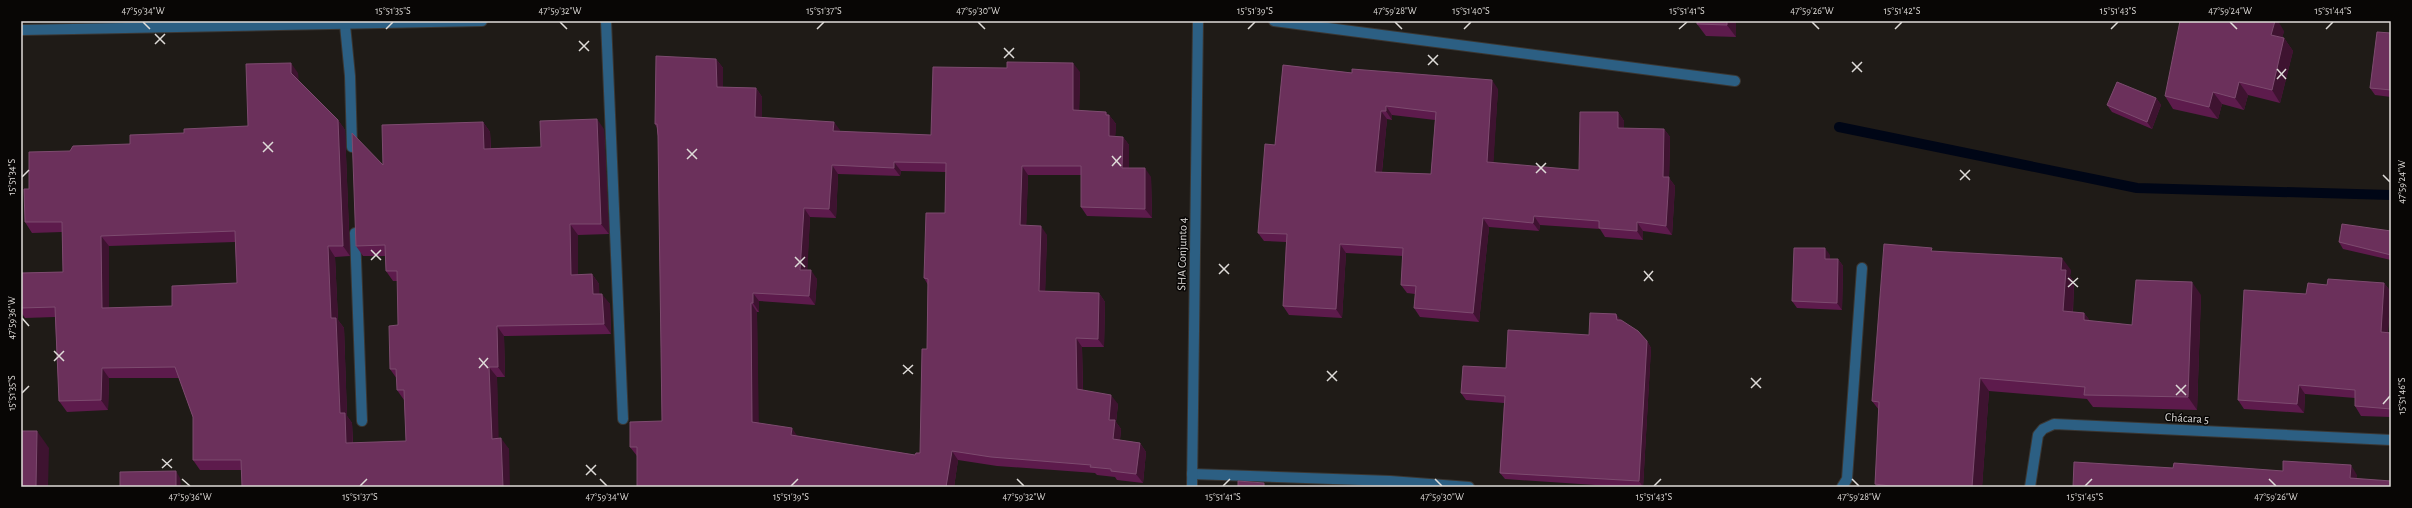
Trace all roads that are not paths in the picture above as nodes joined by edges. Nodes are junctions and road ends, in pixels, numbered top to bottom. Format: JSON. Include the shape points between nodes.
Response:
{"nodes":[{"id":1,"x":482,"y":21,"type":"edge"},
{"id":2,"x":606,"y":21,"type":"edge"},
{"id":3,"x":1198,"y":21,"type":"edge"},
{"id":4,"x":1274,"y":21,"type":"edge"},
{"id":5,"x":345,"y":25,"type":"junction"},
{"id":6,"x":21,"y":30,"type":"edge"},
{"id":7,"x":1735,"y":81,"type":"dead end"},
{"id":8,"x":352,"y":154,"type":"edge"},
{"id":9,"x":355,"y":225,"type":"edge"},
{"id":10,"x":1862,"y":268,"type":"dead end"},
{"id":11,"x":623,"y":419,"type":"dead end"},
{"id":12,"x":362,"y":421,"type":"dead end"},
{"id":13,"x":2391,"y":440,"type":"edge"},
{"id":14,"x":1192,"y":474,"type":"junction"},
{"id":15,"x":1192,"y":487,"type":"edge"},
{"id":16,"x":1469,"y":487,"type":"edge"},
{"id":17,"x":1842,"y":487,"type":"edge"},
{"id":18,"x":2030,"y":487,"type":"edge"}],
"edges":[{"from":1,"to":5,"type":"street"},
{"from":2,"to":11,"type":"street"},
{"from":3,"to":14,"type":"street","name":"SHA Conjunto 4"},
{"from":4,"to":7,"type":"street"},
{"from":5,"to":6,"type":"street"},
{"from":5,"to":8,"type":"street","via":[[350,76]]},
{"from":9,"to":12,"type":"street"},
{"from":10,"to":17,"type":"street","via":[[1847,479]]},
{"from":13,"to":18,"type":"street","name":"Chácara 5","via":[[2054,424],[2042,429],[2038,435]]},
{"from":14,"to":15,"type":"street","name":"SHA Conjunto 4"},
{"from":14,"to":16,"type":"street","via":[[1390,481]]}]}
